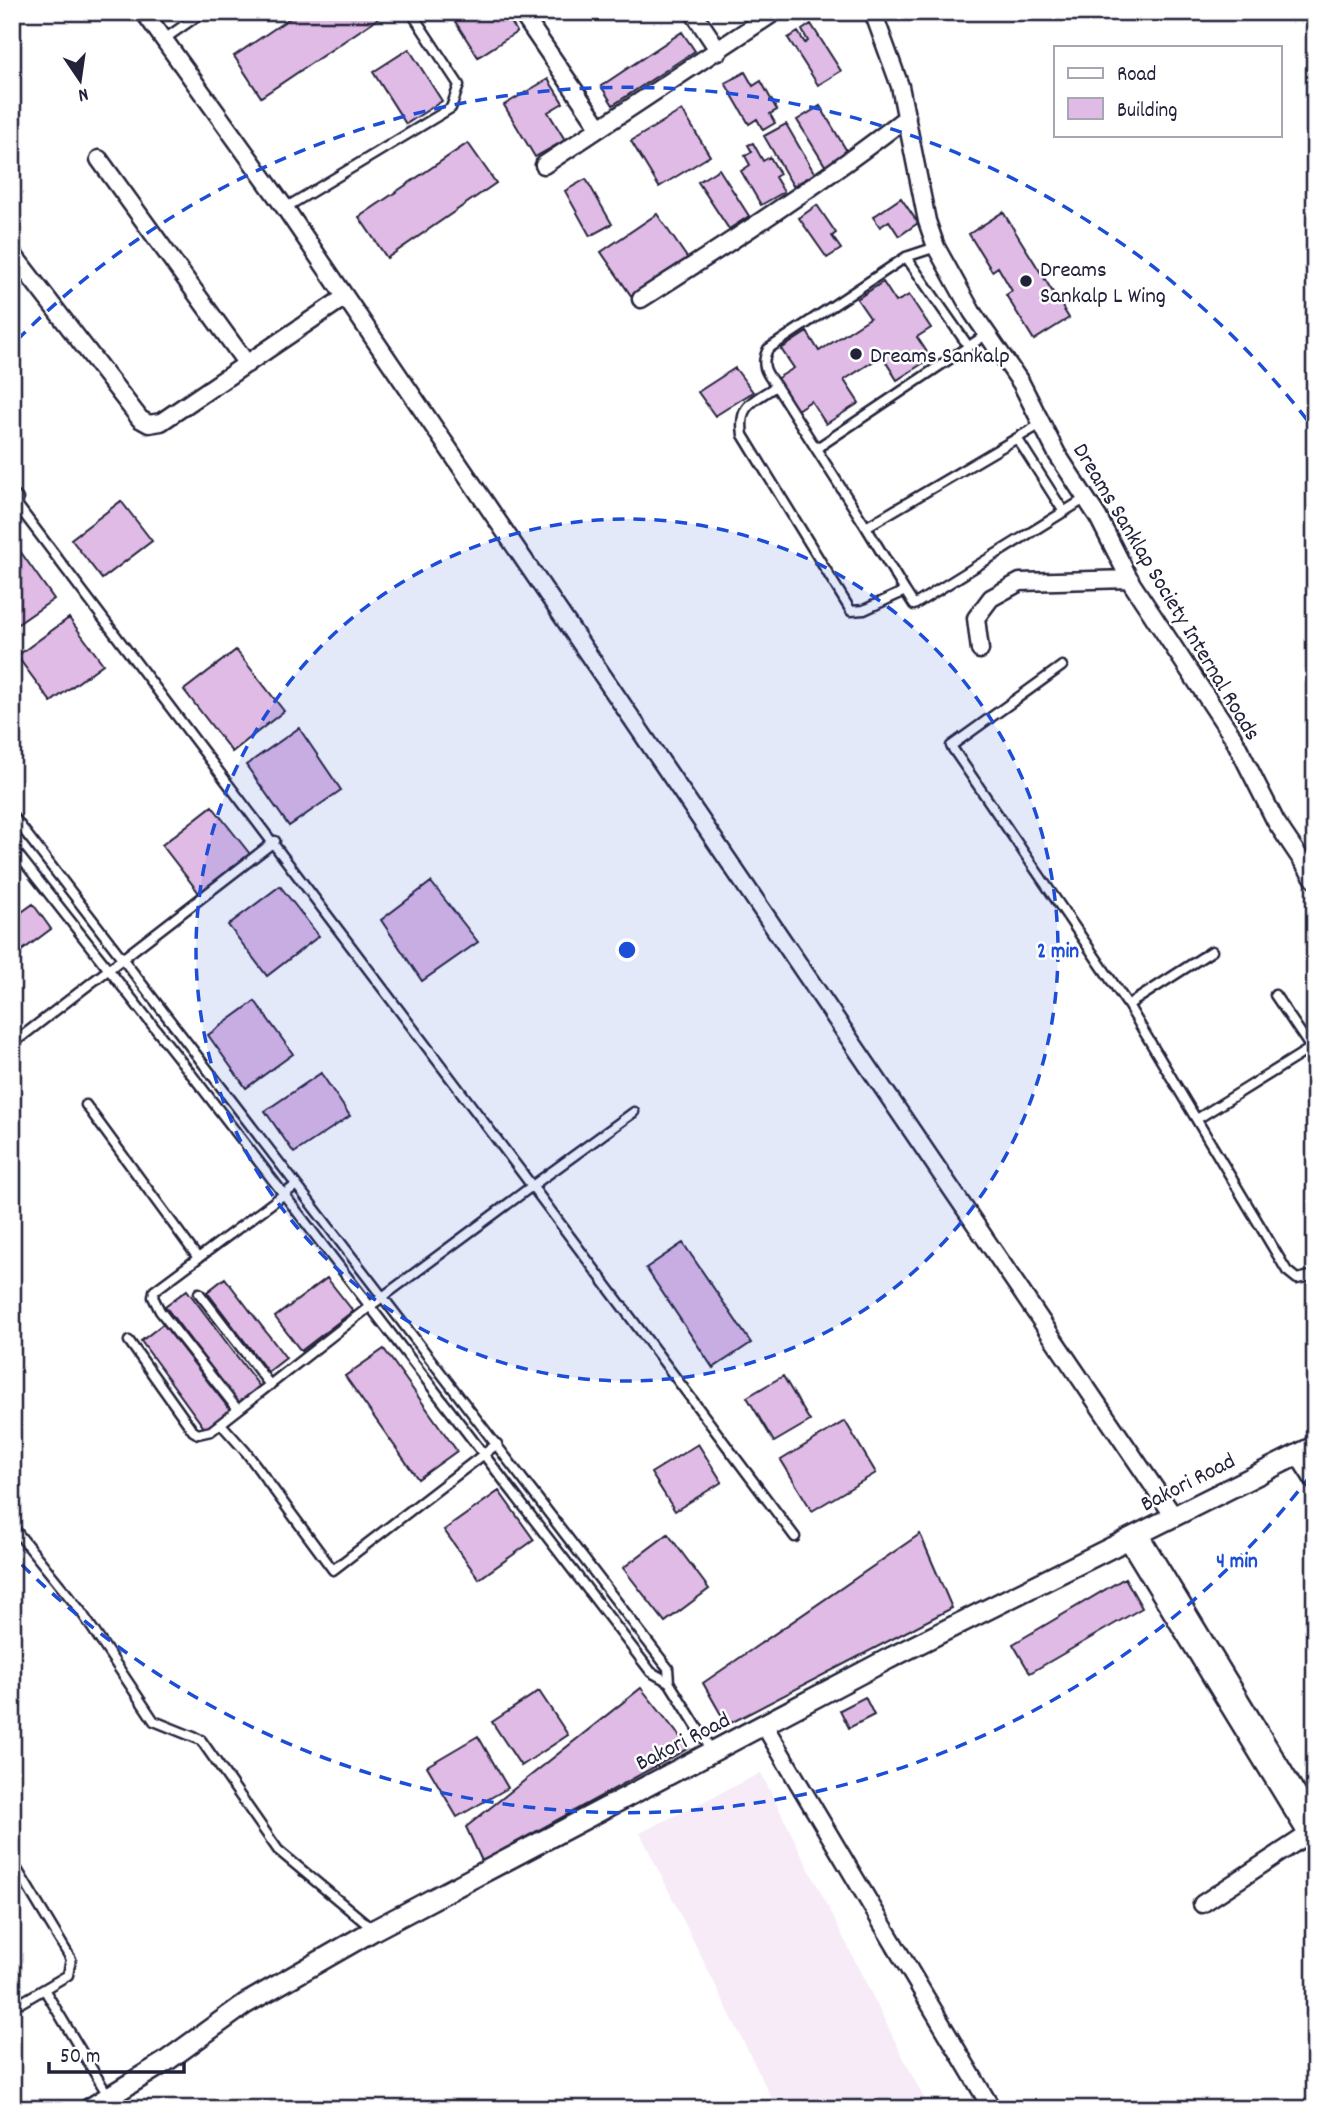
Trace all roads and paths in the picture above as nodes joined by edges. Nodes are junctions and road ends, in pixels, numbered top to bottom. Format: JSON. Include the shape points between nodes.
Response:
{"nodes":[{"id":1,"x":144,"y":12,"type":"edge"},
{"id":2,"x":203,"y":12,"type":"edge"},
{"id":3,"x":411,"y":12,"type":"edge"},
{"id":4,"x":521,"y":12,"type":"edge"},
{"id":5,"x":693,"y":12,"type":"edge"},
{"id":6,"x":775,"y":12,"type":"edge"},
{"id":7,"x":873,"y":12,"type":"edge"},
{"id":8,"x":192,"y":15,"type":"edge"},
{"id":9,"x":163,"y":40,"type":"junction"},
{"id":10,"x":719,"y":51,"type":"junction"},
{"id":11,"x":907,"y":117,"type":"junction"},
{"id":12,"x":600,"y":128,"type":"junction"},
{"id":13,"x":99,"y":159,"type":"dead end"},
{"id":14,"x":544,"y":165,"type":"dead end"},
{"id":15,"x":285,"y":208,"type":"junction"},
{"id":16,"x":936,"y":247,"type":"junction"},
{"id":17,"x":12,"y":253,"type":"edge"},
{"id":18,"x":906,"y":257,"type":"junction"},
{"id":19,"x":345,"y":297,"type":"junction"},
{"id":20,"x":641,"y":299,"type":"dead end"},
{"id":21,"x":987,"y":334,"type":"junction"},
{"id":22,"x":969,"y":348,"type":"junction"},
{"id":23,"x":247,"y":364,"type":"junction"},
{"id":24,"x":776,"y":386,"type":"junction"},
{"id":25,"x":1041,"y":424,"type":"junction"},
{"id":26,"x":1017,"y":438,"type":"junction"},
{"id":27,"x":817,"y":447,"type":"junction"},
{"id":28,"x":1086,"y":499,"type":"junction"},
{"id":29,"x":13,"y":500,"type":"edge"},
{"id":30,"x":1064,"y":512,"type":"junction"},
{"id":31,"x":866,"y":527,"type":"junction"},
{"id":32,"x":1130,"y":579,"type":"junction"},
{"id":33,"x":905,"y":591,"type":"junction"},
{"id":34,"x":980,"y":650,"type":"dead end"},
{"id":35,"x":1062,"y":666,"type":"dead end"},
{"id":36,"x":12,"y":815,"type":"edge"},
{"id":37,"x":275,"y":841,"type":"junction"},
{"id":38,"x":12,"y":847,"type":"edge"},
{"id":39,"x":1315,"y":880,"type":"edge"},
{"id":40,"x":1212,"y":951,"type":"dead end"},
{"id":41,"x":124,"y":960,"type":"junction"},
{"id":42,"x":110,"y":971,"type":"junction"},
{"id":43,"x":1275,"y":995,"type":"dead end"},
{"id":44,"x":1128,"y":1005,"type":"junction"},
{"id":45,"x":12,"y":1044,"type":"edge"},
{"id":46,"x":86,"y":1105,"type":"dead end"},
{"id":47,"x":634,"y":1112,"type":"dead end"},
{"id":48,"x":1197,"y":1119,"type":"junction"},
{"id":49,"x":295,"y":1186,"type":"junction"},
{"id":50,"x":533,"y":1186,"type":"junction"},
{"id":51,"x":282,"y":1195,"type":"junction"},
{"id":52,"x":198,"y":1258,"type":"junction"},
{"id":53,"x":1315,"y":1275,"type":"edge"},
{"id":54,"x":199,"y":1293,"type":"dead end"},
{"id":55,"x":383,"y":1298,"type":"junction"},
{"id":56,"x":369,"y":1307,"type":"junction"},
{"id":57,"x":129,"y":1341,"type":"dead end"},
{"id":58,"x":270,"y":1385,"type":"junction"},
{"id":59,"x":238,"y":1410,"type":"junction"},
{"id":60,"x":221,"y":1424,"type":"junction"},
{"id":61,"x":497,"y":1444,"type":"junction"},
{"id":62,"x":1306,"y":1450,"type":"edge"},
{"id":63,"x":483,"y":1454,"type":"junction"},
{"id":64,"x":1315,"y":1482,"type":"edge"},
{"id":65,"x":1173,"y":1515,"type":"junction"},
{"id":66,"x":12,"y":1526,"type":"edge"},
{"id":67,"x":1133,"y":1536,"type":"junction"},
{"id":68,"x":795,"y":1537,"type":"dead end"},
{"id":69,"x":669,"y":1682,"type":"junction"},
{"id":70,"x":764,"y":1725,"type":"junction"},
{"id":71,"x":712,"y":1752,"type":"junction"},
{"id":72,"x":1312,"y":1835,"type":"edge"},
{"id":73,"x":12,"y":1861,"type":"edge"},
{"id":74,"x":1202,"y":1904,"type":"dead end"},
{"id":75,"x":374,"y":1930,"type":"junction"},
{"id":76,"x":44,"y":1989,"type":"junction"},
{"id":77,"x":12,"y":2001,"type":"edge"},
{"id":78,"x":113,"y":2104,"type":"edge"},
{"id":79,"x":89,"y":2109,"type":"edge"},
{"id":80,"x":992,"y":2109,"type":"edge"}],
"edges":[{"from":1,"to":9,"type":"street"},
{"from":2,"to":8,"type":"lane"},
{"from":3,"to":15,"type":"lane","via":[[459,85],[451,108]]},
{"from":4,"to":12,"type":"street"},
{"from":5,"to":10,"type":"street"},
{"from":6,"to":10,"type":"street"},
{"from":7,"to":11,"type":"street","name":"Dreams Sanklap Society Internal Roads"},
{"from":8,"to":9,"type":"lane"},
{"from":9,"to":15,"type":"street"},
{"from":10,"to":12,"type":"street"},
{"from":11,"to":16,"type":"street","name":"Dreams Sanklap Society Internal Roads"},
{"from":11,"to":20,"type":"street","via":[[781,209]]},
{"from":12,"to":14,"type":"street"},
{"from":13,"to":23,"type":"street"},
{"from":15,"to":19,"type":"street"},
{"from":16,"to":18,"type":"lane"},
{"from":16,"to":21,"type":"street","name":"Dreams Sanklap Society Internal Roads"},
{"from":17,"to":23,"type":"street","via":[[149,424],[161,422]]},
{"from":18,"to":22,"type":"lane"},
{"from":18,"to":24,"type":"lane","via":[[768,349],[764,370]]},
{"from":19,"to":23,"type":"street"},
{"from":19,"to":65,"type":"street"},
{"from":21,"to":22,"type":"lane"},
{"from":21,"to":25,"type":"street","name":"Dreams Sanklap Society Internal Roads","via":[[1021,383]]},
{"from":22,"to":27,"type":"lane"},
{"from":24,"to":27,"type":"lane"},
{"from":24,"to":33,"type":"lane","via":[[746,406],[740,419],[743,435],[843,602],[851,611],[864,610]]},
{"from":25,"to":26,"type":"lane"},
{"from":25,"to":28,"type":"street","name":"Dreams Sanklap Society Internal Roads"},
{"from":26,"to":30,"type":"lane"},
{"from":26,"to":31,"type":"lane"},
{"from":27,"to":31,"type":"lane"},
{"from":28,"to":30,"type":"lane"},
{"from":28,"to":32,"type":"street","name":"Dreams Sanklap Society Internal Roads"},
{"from":29,"to":37,"type":"lane"},
{"from":30,"to":33,"type":"lane","via":[[914,605]]},
{"from":31,"to":33,"type":"lane"},
{"from":32,"to":34,"type":"street","via":[[1020,582],[990,598],[976,618]]},
{"from":32,"to":39,"type":"street","name":"Dreams Sanklap Society Internal Roads","via":[[1233,737],[1276,821]]},
{"from":35,"to":44,"type":"lane","via":[[951,746]]},
{"from":36,"to":41,"type":"lane"},
{"from":37,"to":41,"type":"lane"},
{"from":37,"to":50,"type":"lane"},
{"from":38,"to":42,"type":"lane"},
{"from":40,"to":44,"type":"lane"},
{"from":41,"to":42,"type":"lane"},
{"from":41,"to":49,"type":"lane"},
{"from":42,"to":45,"type":"lane"},
{"from":42,"to":51,"type":"lane"},
{"from":43,"to":48,"type":"lane","via":[[1311,1048]]},
{"from":44,"to":48,"type":"lane"},
{"from":46,"to":52,"type":"lane"},
{"from":47,"to":50,"type":"lane"},
{"from":48,"to":53,"type":"lane","via":[[1287,1271],[1297,1279]]},
{"from":49,"to":51,"type":"lane"},
{"from":49,"to":55,"type":"lane"},
{"from":50,"to":55,"type":"lane"},
{"from":50,"to":68,"type":"lane"},
{"from":51,"to":52,"type":"lane"},
{"from":51,"to":56,"type":"lane"},
{"from":52,"to":59,"type":"lane","via":[[154,1291],[153,1297]]},
{"from":54,"to":58,"type":"lane"},
{"from":55,"to":56,"type":"lane"},
{"from":55,"to":61,"type":"lane"},
{"from":56,"to":58,"type":"lane"},
{"from":56,"to":63,"type":"lane"},
{"from":57,"to":60,"type":"lane","via":[[192,1431],[204,1433]]},
{"from":58,"to":59,"type":"lane"},
{"from":59,"to":60,"type":"lane"},
{"from":60,"to":63,"type":"lane","via":[[333,1570]]},
{"from":61,"to":63,"type":"lane"},
{"from":61,"to":69,"type":"lane","via":[[668,1668]]},
{"from":62,"to":64,"type":"street"},
{"from":62,"to":65,"type":"street","name":"Bakori Road"},
{"from":63,"to":69,"type":"lane","via":[[654,1676]]},
{"from":65,"to":67,"type":"street","name":"Bakori Road"},
{"from":66,"to":75,"type":"lane","via":[[80,1610],[154,1721],[201,1740],[278,1850]]},
{"from":67,"to":70,"type":"street","name":"Bakori Road"},
{"from":67,"to":72,"type":"street"},
{"from":69,"to":71,"type":"lane"},
{"from":70,"to":71,"type":"street","name":"Bakori Road"},
{"from":70,"to":80,"type":"street"},
{"from":71,"to":75,"type":"street","name":"Bakori Road"},
{"from":72,"to":74,"type":"street"},
{"from":73,"to":76,"type":"lane","via":[[71,1959],[68,1975]]},
{"from":75,"to":78,"type":"street","name":"Bakori Road","via":[[245,2004]]},
{"from":76,"to":77,"type":"lane","via":[[22,2002]]},
{"from":76,"to":78,"type":"lane"},
{"from":78,"to":79,"type":"street","name":"Bakori Road"}]}
